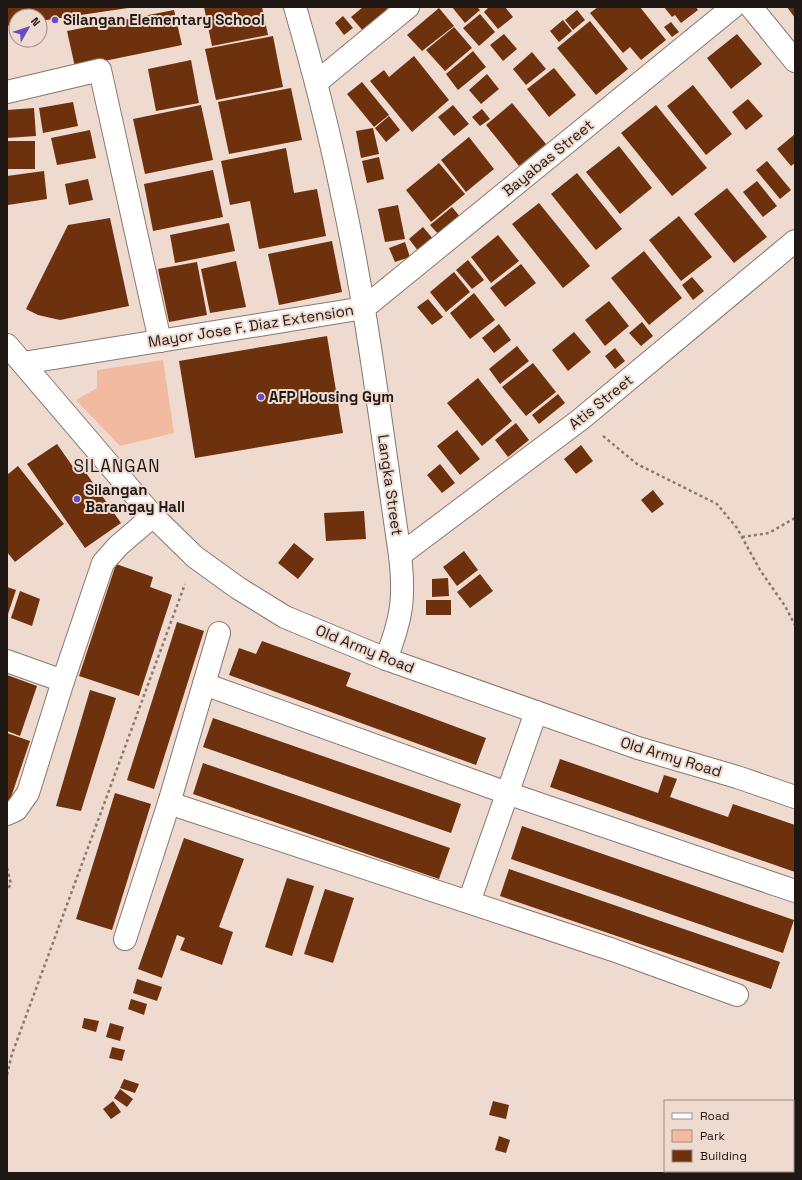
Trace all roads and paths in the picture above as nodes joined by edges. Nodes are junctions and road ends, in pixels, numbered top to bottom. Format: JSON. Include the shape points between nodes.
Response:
{"nodes":[{"id":1,"x":295,"y":7,"type":"edge"},
{"id":2,"x":408,"y":7,"type":"edge"},
{"id":3,"x":733,"y":7,"type":"edge"},
{"id":4,"x":751,"y":7,"type":"edge"},
{"id":5,"x":795,"y":61,"type":"edge"},
{"id":6,"x":317,"y":82,"type":"junction"},
{"id":7,"x":7,"y":92,"type":"edge"},
{"id":8,"x":795,"y":241,"type":"edge"},
{"id":9,"x":364,"y":308,"type":"junction"},
{"id":10,"x":160,"y":341,"type":"junction"},
{"id":11,"x":7,"y":345,"type":"edge"},
{"id":12,"x":22,"y":363,"type":"junction"},
{"id":13,"x":581,"y":419,"type":"junction"},
{"id":14,"x":152,"y":516,"type":"junction"},
{"id":15,"x":795,"y":518,"type":"edge"},
{"id":16,"x":742,"y":537,"type":"junction"},
{"id":17,"x":400,"y":555,"type":"junction"},
{"id":18,"x":195,"y":558,"type":"junction"},
{"id":19,"x":795,"y":625,"type":"edge"},
{"id":20,"x":219,"y":633,"type":"dead end"},
{"id":21,"x":386,"y":659,"type":"junction"},
{"id":22,"x":7,"y":661,"type":"edge"},
{"id":23,"x":63,"y":681,"type":"junction"},
{"id":24,"x":204,"y":684,"type":"junction"},
{"id":25,"x":536,"y":712,"type":"junction"},
{"id":26,"x":507,"y":793,"type":"junction"},
{"id":27,"x":795,"y":797,"type":"edge"},
{"id":28,"x":169,"y":803,"type":"junction"},
{"id":29,"x":7,"y":814,"type":"edge"},
{"id":30,"x":7,"y":868,"type":"edge"},
{"id":31,"x":7,"y":890,"type":"edge"},
{"id":32,"x":795,"y":891,"type":"edge"},
{"id":33,"x":469,"y":902,"type":"junction"},
{"id":34,"x":125,"y":939,"type":"dead end"},
{"id":35,"x":737,"y":995,"type":"dead end"},
{"id":36,"x":7,"y":1075,"type":"edge"}],
"edges":[{"from":1,"to":6,"type":"street","name":"Mayor Jose F. Diaz Extension"},
{"from":2,"to":6,"type":"street"},
{"from":3,"to":9,"type":"street","name":"Bayabas Street"},
{"from":4,"to":5,"type":"street"},
{"from":6,"to":9,"type":"street","name":"Mayor Jose F. Diaz Extension"},
{"from":7,"to":10,"type":"street","via":[[100,70]]},
{"from":8,"to":13,"type":"street","name":"Atis Street"},
{"from":9,"to":10,"type":"street","name":"Mayor Jose F. Diaz Extension"},
{"from":9,"to":17,"type":"street","name":"Langka Street"},
{"from":10,"to":12,"type":"street","name":"Mayor Jose F. Diaz Extension"},
{"from":11,"to":12,"type":"street"},
{"from":12,"to":14,"type":"street","name":"Old Army Road"},
{"from":13,"to":16,"type":"path","via":[[637,464],[717,504]]},
{"from":13,"to":17,"type":"street","name":"Atis Street"},
{"from":14,"to":18,"type":"street","name":"Old Army Road"},
{"from":14,"to":23,"type":"street","via":[[103,563]]},
{"from":15,"to":16,"type":"path","via":[[769,533]]},
{"from":16,"to":19,"type":"path"},
{"from":17,"to":21,"type":"street","name":"Langka Street","via":[[402,611]]},
{"from":18,"to":21,"type":"street","name":"Old Army Road","via":[[286,617]]},
{"from":18,"to":36,"type":"path","via":[[12,1054]]},
{"from":20,"to":24,"type":"street"},
{"from":21,"to":25,"type":"street","name":"Old Army Road"},
{"from":22,"to":23,"type":"street"},
{"from":23,"to":29,"type":"street","via":[[28,794],[16,810]]},
{"from":24,"to":26,"type":"street"},
{"from":24,"to":28,"type":"street"},
{"from":25,"to":26,"type":"street"},
{"from":25,"to":27,"type":"street","name":"Old Army Road","via":[[638,748]]},
{"from":26,"to":32,"type":"street"},
{"from":26,"to":33,"type":"street"},
{"from":28,"to":33,"type":"street"},
{"from":28,"to":34,"type":"street"},
{"from":30,"to":31,"type":"path","via":[[10,884]]},
{"from":33,"to":35,"type":"street"}]}
